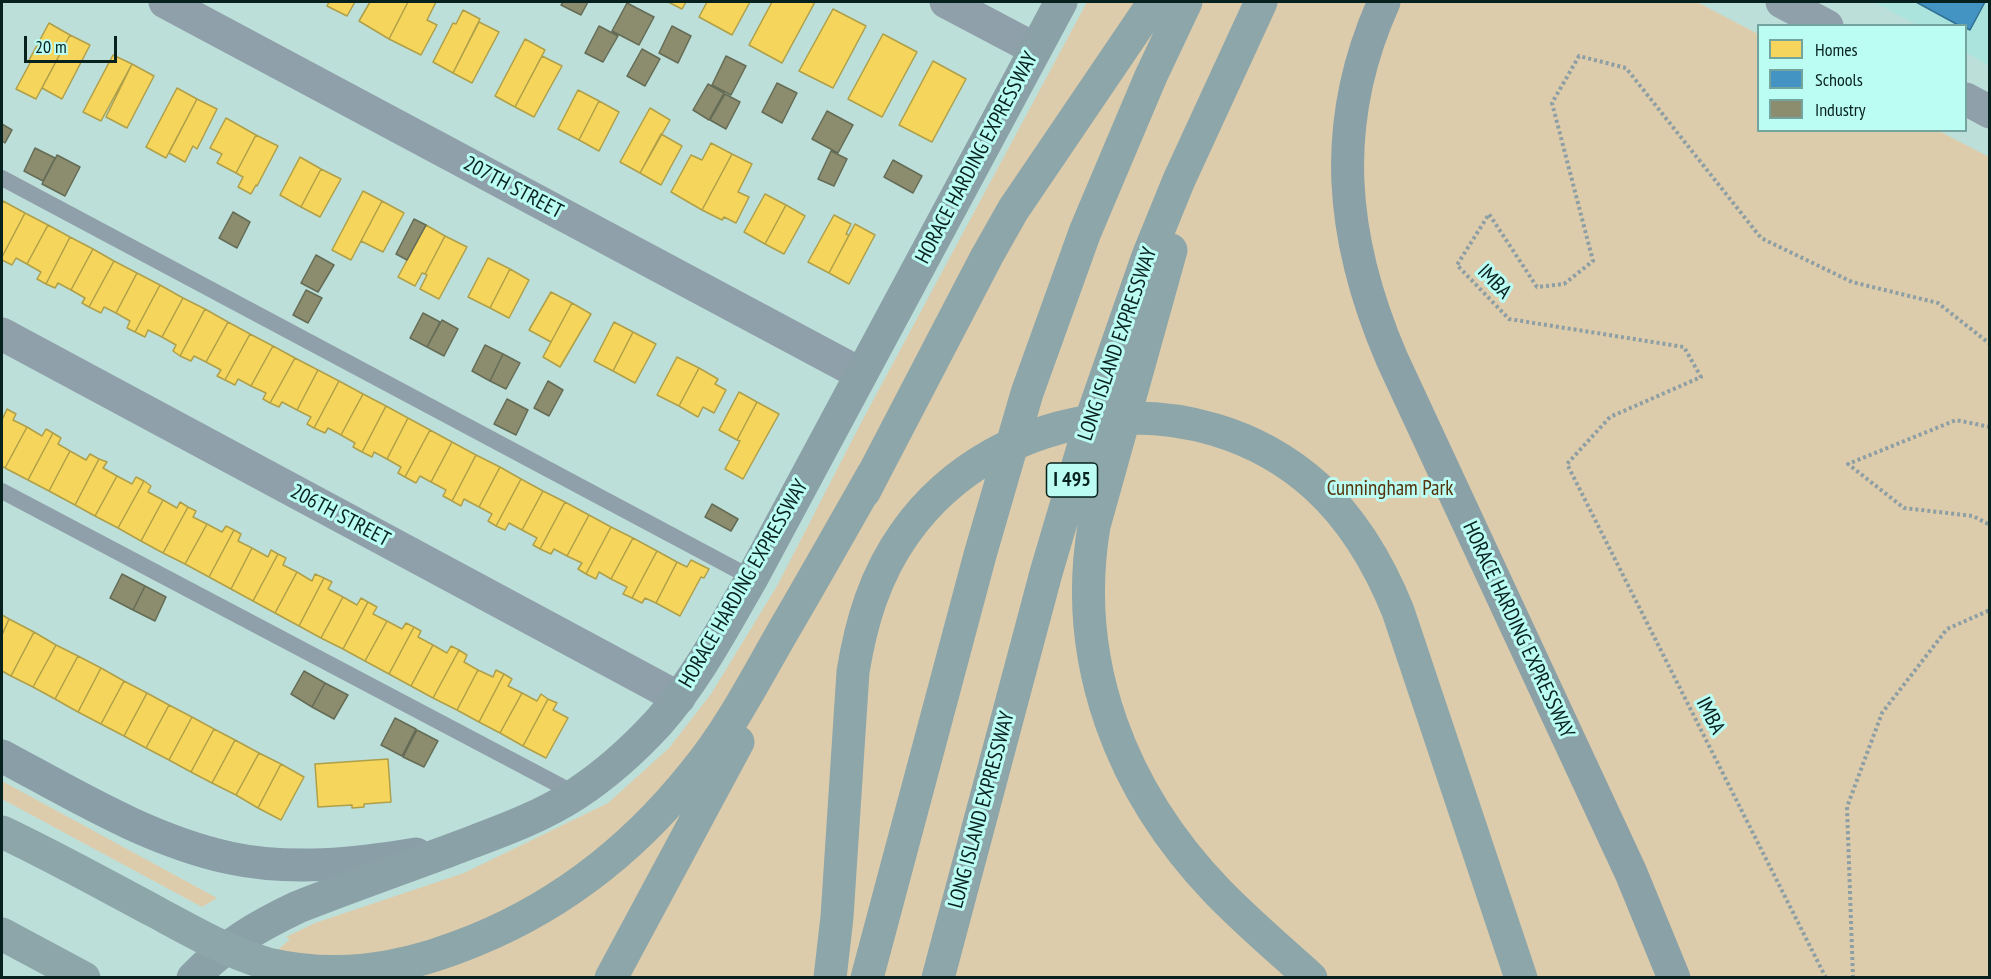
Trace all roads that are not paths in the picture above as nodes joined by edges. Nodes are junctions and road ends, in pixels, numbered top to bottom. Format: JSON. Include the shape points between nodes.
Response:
{"nodes":[{"id":1,"x":165,"y":2,"type":"edge"},
{"id":2,"x":946,"y":2,"type":"edge"},
{"id":3,"x":1061,"y":2,"type":"edge"},
{"id":4,"x":1154,"y":2,"type":"edge"},
{"id":5,"x":1186,"y":2,"type":"edge"},
{"id":6,"x":1261,"y":2,"type":"edge"},
{"id":7,"x":1384,"y":2,"type":"edge"},
{"id":8,"x":1782,"y":2,"type":"edge"},
{"id":9,"x":1823,"y":24,"type":"edge"},
{"id":10,"x":1035,"y":49,"type":"junction"},
{"id":11,"x":1967,"y":100,"type":"edge"},
{"id":12,"x":1213,"y":104,"type":"junction"},
{"id":13,"x":1989,"y":112,"type":"edge"},
{"id":14,"x":2,"y":178,"type":"edge"},
{"id":15,"x":2,"y":334,"type":"edge"},
{"id":16,"x":861,"y":374,"type":"junction"},
{"id":17,"x":873,"y":474,"type":"junction"},
{"id":18,"x":2,"y":491,"type":"edge"},
{"id":19,"x":752,"y":578,"type":"junction"},
{"id":20,"x":678,"y":698,"type":"junction"},
{"id":21,"x":2,"y":756,"type":"edge"},
{"id":22,"x":576,"y":794,"type":"junction"},
{"id":23,"x":2,"y":832,"type":"edge"},
{"id":24,"x":482,"y":838,"type":"junction"},
{"id":25,"x":2,"y":934,"type":"edge"},
{"id":26,"x":84,"y":978,"type":"edge"},
{"id":27,"x":194,"y":978,"type":"edge"},
{"id":28,"x":612,"y":978,"type":"edge"},
{"id":29,"x":830,"y":978,"type":"edge"},
{"id":30,"x":867,"y":978,"type":"edge"},
{"id":31,"x":938,"y":978,"type":"edge"},
{"id":32,"x":1311,"y":978,"type":"edge"},
{"id":33,"x":1521,"y":978,"type":"edge"},
{"id":34,"x":1674,"y":978,"type":"edge"}],
"edges":[{"from":1,"to":16,"type":"street","name":"207TH STREET"},
{"from":2,"to":10,"type":"street"},
{"from":3,"to":10,"type":"main road","name":"HORACE HARDING EXPRESSWAY"},
{"from":4,"to":17,"type":"highway","via":[[1013,210]]},
{"from":5,"to":30,"type":"highway","via":[[1085,232],[1027,393]]},
{"from":6,"to":12,"type":"highway","name":"LONG ISLAND EXPRESSWAY","number":"I 495"},
{"from":7,"to":34,"type":"main road","name":"HORACE HARDING EXPRESSWAY","via":[[1362,58],[1349,133],[1349,208],[1364,284],[1375,321],[1631,873]]},
{"from":8,"to":9,"type":"street"},
{"from":10,"to":16,"type":"main road","name":"HORACE HARDING EXPRESSWAY"},
{"from":11,"to":13,"type":"street"},
{"from":12,"to":31,"type":"highway","name":"LONG ISLAND EXPRESSWAY","number":"I 495","via":[[1148,256],[1093,414],[1046,573]]},
{"from":12,"to":32,"type":"highway","via":[[1094,526],[1089,555],[1093,653],[1108,719],[1151,807],[1216,890]]},
{"from":14,"to":19,"type":"lane"},
{"from":15,"to":20,"type":"street","name":"206TH STREET"},
{"from":16,"to":19,"type":"main road","name":"HORACE HARDING EXPRESSWAY"},
{"from":17,"to":23,"type":"highway","via":[[745,698],[696,772],[633,841],[597,871],[523,919],[480,939],[388,969],[344,974],[268,964],[202,937]]},
{"from":17,"to":28,"type":"highway","via":[[752,716]]},
{"from":18,"to":22,"type":"lane"},
{"from":19,"to":20,"type":"main road","name":"HORACE HARDING EXPRESSWAY"},
{"from":20,"to":22,"type":"main road","name":"HORACE HARDING EXPRESSWAY","via":[[632,748]]},
{"from":21,"to":24,"type":"street","via":[[117,818],[193,849],[231,859],[300,865],[375,861]]},
{"from":22,"to":24,"type":"main road","name":"HORACE HARDING EXPRESSWAY"},
{"from":24,"to":27,"type":"main road","name":"HORACE HARDING EXPRESSWAY","via":[[270,920],[243,936]]},
{"from":25,"to":26,"type":"highway"},
{"from":29,"to":33,"type":"highway","via":[[853,672],[874,589],[888,561],[930,503],[991,454],[1060,426],[1127,418],[1161,419],[1248,441],[1317,487],[1358,533],[1398,610]]}]}
